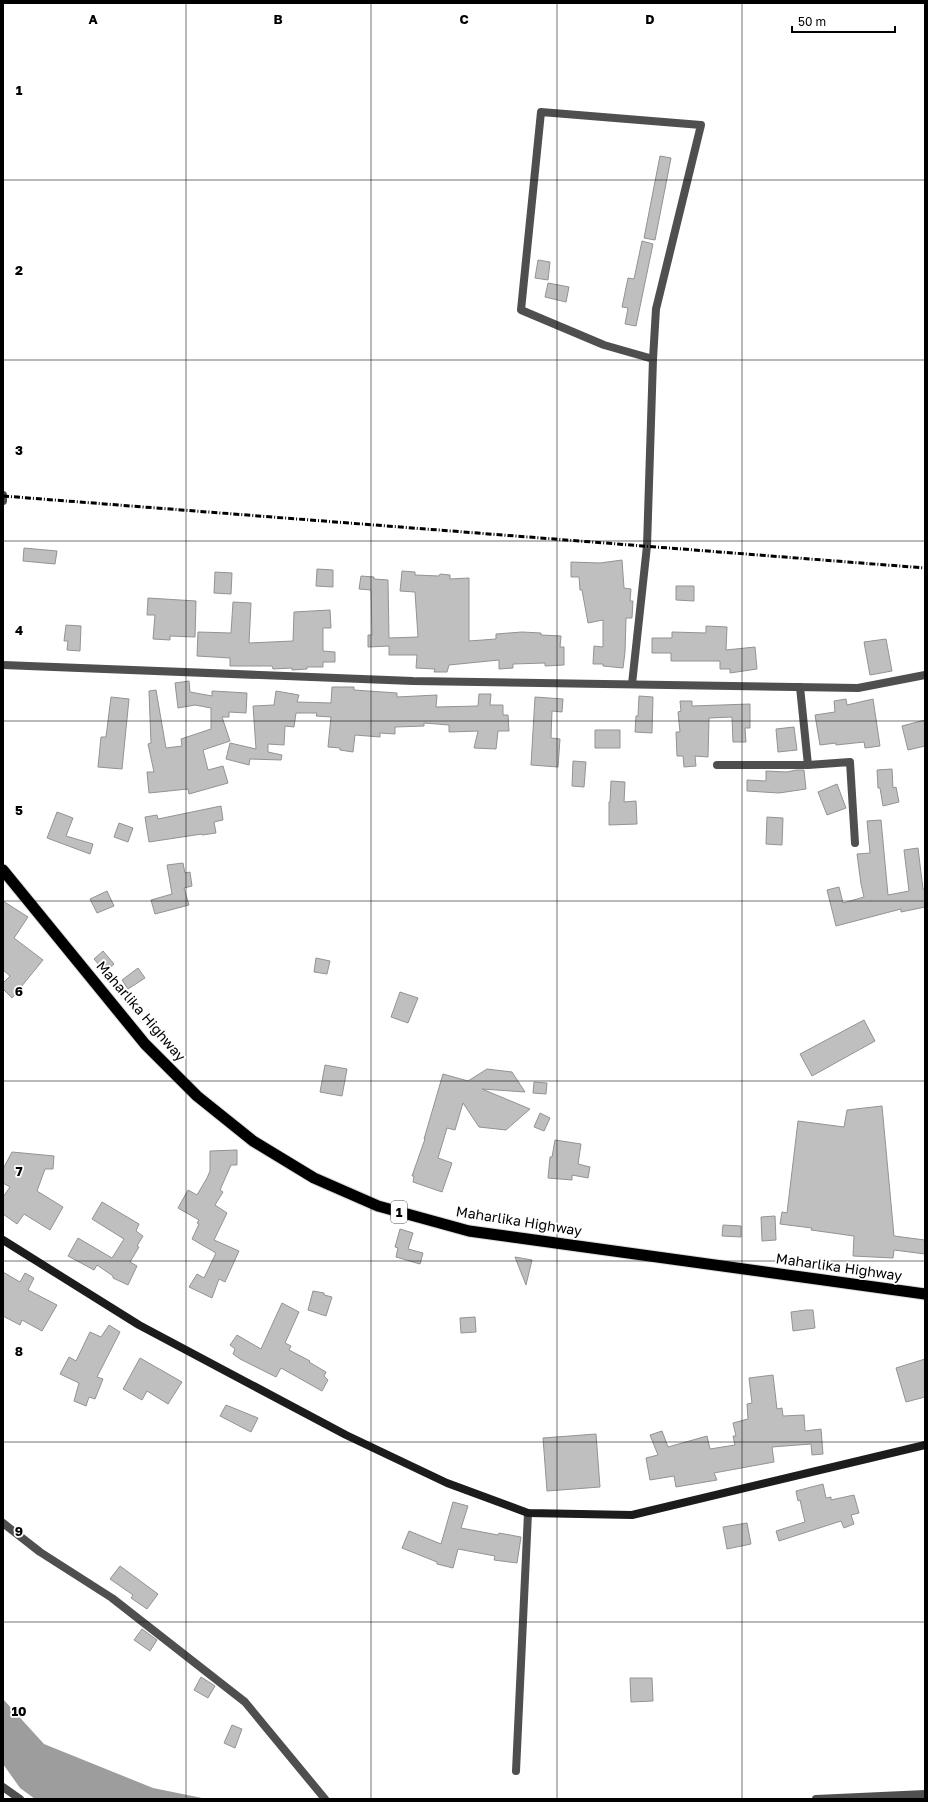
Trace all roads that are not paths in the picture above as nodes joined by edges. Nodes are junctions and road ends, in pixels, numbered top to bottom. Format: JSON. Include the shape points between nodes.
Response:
{"nodes":[{"id":1,"x":653,"y":359,"type":"junction"},
{"id":2,"x":3,"y":495,"type":"edge"},
{"id":3,"x":3,"y":501,"type":"edge"},
{"id":4,"x":3,"y":665,"type":"edge"},
{"id":5,"x":925,"y":675,"type":"edge"},
{"id":6,"x":632,"y":684,"type":"junction"},
{"id":7,"x":800,"y":687,"type":"junction"},
{"id":8,"x":718,"y":765,"type":"dead end"},
{"id":9,"x":808,"y":765,"type":"junction"},
{"id":10,"x":855,"y":843,"type":"dead end"},
{"id":11,"x":3,"y":870,"type":"edge"},
{"id":12,"x":3,"y":1240,"type":"edge"},
{"id":13,"x":925,"y":1294,"type":"edge"},
{"id":14,"x":925,"y":1445,"type":"edge"},
{"id":15,"x":528,"y":1513,"type":"junction"},
{"id":16,"x":3,"y":1523,"type":"edge"},
{"id":17,"x":516,"y":1771,"type":"dead end"},
{"id":18,"x":3,"y":1787,"type":"edge"},
{"id":19,"x":925,"y":1794,"type":"edge"},
{"id":20,"x":20,"y":1799,"type":"edge"},
{"id":21,"x":325,"y":1799,"type":"edge"},
{"id":22,"x":816,"y":1799,"type":"edge"}],
"edges":[{"from":1,"to":1,"type":"street","via":[[604,345],[520,310],[541,112],[701,125],[656,309]]},
{"from":1,"to":6,"type":"street","via":[[647,546]]},
{"from":2,"to":3,"type":"street"},
{"from":4,"to":6,"type":"street","via":[[413,681]]},
{"from":5,"to":7,"type":"street","via":[[858,688]]},
{"from":6,"to":7,"type":"street"},
{"from":7,"to":9,"type":"street"},
{"from":8,"to":9,"type":"street"},
{"from":9,"to":10,"type":"street","via":[[850,762]]},
{"from":11,"to":13,"type":"highway","name":"Maharlika Highway","number":"1","via":[[145,1044],[197,1096],[253,1141],[314,1178],[378,1206],[469,1231]]},
{"from":12,"to":15,"type":"main road","via":[[139,1325],[346,1435],[446,1483]]},
{"from":14,"to":15,"type":"main road","via":[[632,1515]]},
{"from":15,"to":17,"type":"street"},
{"from":16,"to":21,"type":"street","via":[[40,1552],[112,1598],[245,1702]]},
{"from":18,"to":20,"type":"street"},
{"from":19,"to":22,"type":"street"}]}
